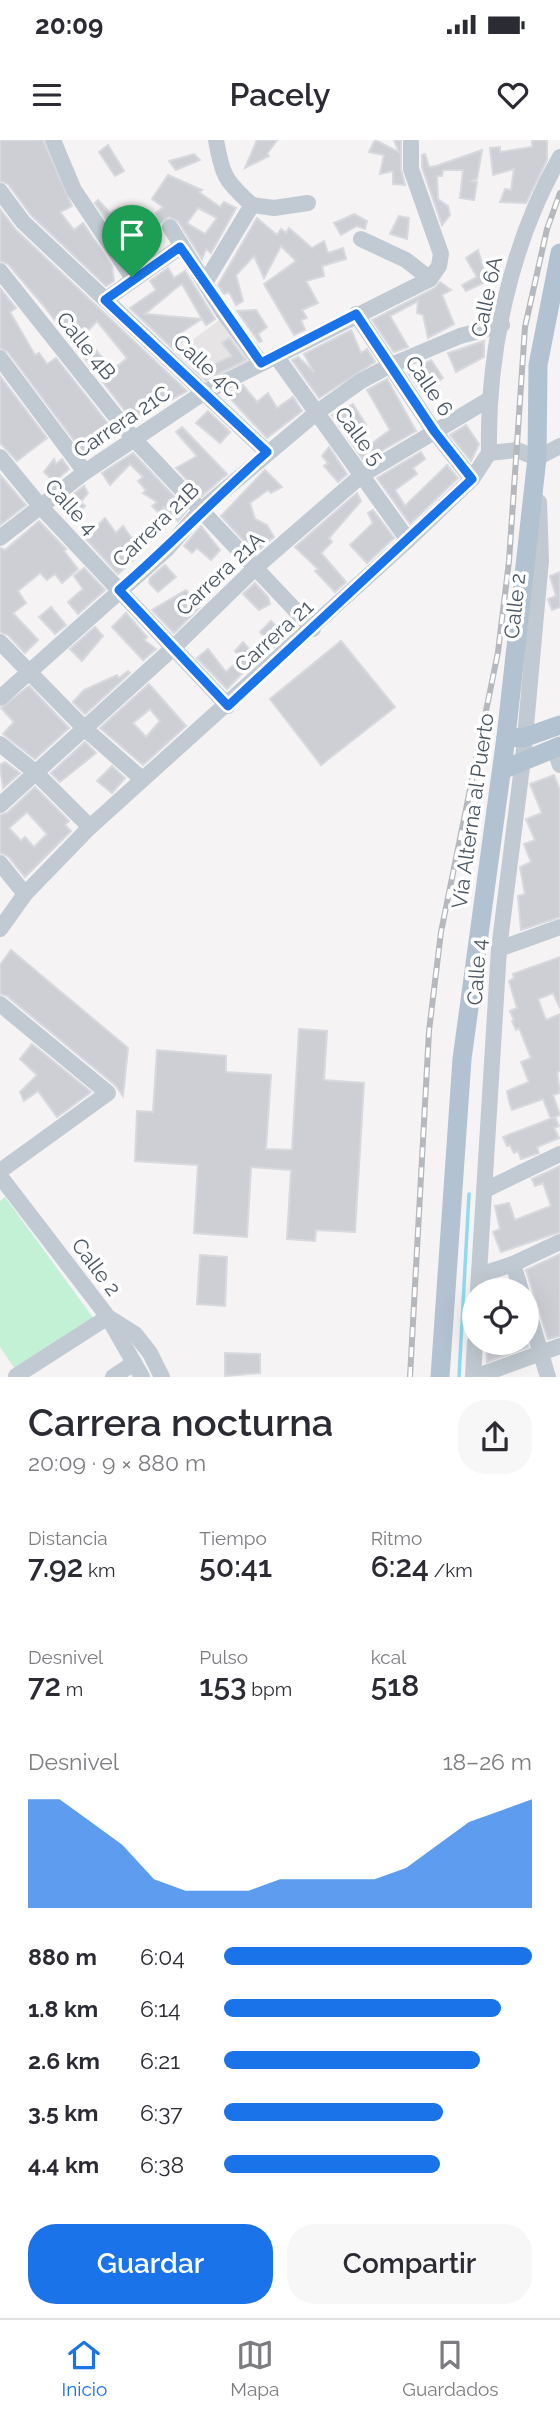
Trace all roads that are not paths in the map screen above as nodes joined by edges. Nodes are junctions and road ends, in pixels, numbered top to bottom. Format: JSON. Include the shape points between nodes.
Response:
{"nodes":[{"id":1,"x":53,"y":140,"type":"edge"},
{"id":2,"x":216,"y":140,"type":"edge"},
{"id":3,"x":411,"y":143,"type":"dead end"},
{"id":4,"x":560,"y":157,"type":"edge"},
{"id":5,"x":0,"y":191,"type":"edge"},
{"id":6,"x":308,"y":203,"type":"dead end"},
{"id":7,"x":252,"y":205,"type":"junction"},
{"id":8,"x":170,"y":227,"type":"dead end"},
{"id":9,"x":361,"y":239,"type":"dead end"},
{"id":10,"x":180,"y":247,"type":"junction"},
{"id":11,"x":560,"y":253,"type":"edge"},
{"id":12,"x":0,"y":271,"type":"edge"},
{"id":13,"x":132,"y":277,"type":"junction"},
{"id":14,"x":430,"y":279,"type":"junction"},
{"id":15,"x":206,"y":281,"type":"junction"},
{"id":16,"x":105,"y":300,"type":"junction"},
{"id":17,"x":356,"y":314,"type":"junction"},
{"id":18,"x":502,"y":325,"type":"junction"},
{"id":19,"x":0,"y":358,"type":"edge"},
{"id":20,"x":268,"y":360,"type":"junction"},
{"id":21,"x":389,"y":366,"type":"junction"},
{"id":22,"x":203,"y":393,"type":"junction"},
{"id":23,"x":488,"y":400,"type":"junction"},
{"id":24,"x":316,"y":413,"type":"junction"},
{"id":25,"x":434,"y":431,"type":"junction"},
{"id":26,"x":133,"y":438,"type":"junction"},
{"id":27,"x":560,"y":446,"type":"edge"},
{"id":28,"x":267,"y":452,"type":"junction"},
{"id":29,"x":489,"y":453,"type":"junction"},
{"id":30,"x":0,"y":457,"type":"edge"},
{"id":31,"x":537,"y":458,"type":"junction"},
{"id":32,"x":85,"y":472,"type":"junction"},
{"id":33,"x":362,"y":475,"type":"junction"},
{"id":34,"x":472,"y":479,"type":"junction"},
{"id":35,"x":41,"y":507,"type":"junction"},
{"id":36,"x":202,"y":509,"type":"junction"},
{"id":37,"x":0,"y":538,"type":"edge"},
{"id":38,"x":408,"y":540,"type":"junction"},
{"id":39,"x":255,"y":568,"type":"junction"},
{"id":40,"x":119,"y":590,"type":"junction"},
{"id":41,"x":313,"y":629,"type":"junction"},
{"id":42,"x":0,"y":642,"type":"edge"},
{"id":43,"x":172,"y":649,"type":"junction"},
{"id":44,"x":30,"y":672,"type":"junction"},
{"id":45,"x":0,"y":698,"type":"edge"},
{"id":46,"x":228,"y":706,"type":"junction"},
{"id":47,"x":560,"y":724,"type":"edge"},
{"id":48,"x":84,"y":728,"type":"junction"},
{"id":49,"x":515,"y":737,"type":"junction"},
{"id":50,"x":0,"y":744,"type":"edge"},
{"id":51,"x":558,"y":753,"type":"edge"},
{"id":52,"x":523,"y":759,"type":"junction"},
{"id":53,"x":502,"y":770,"type":"junction"},
{"id":54,"x":35,"y":772,"type":"junction"},
{"id":55,"x":142,"y":779,"type":"junction"},
{"id":56,"x":0,"y":804,"type":"edge"},
{"id":57,"x":90,"y":827,"type":"junction"},
{"id":58,"x":0,"y":863,"type":"edge"},
{"id":59,"x":25,"y":894,"type":"junction"},
{"id":60,"x":560,"y":927,"type":"edge"},
{"id":61,"x":0,"y":929,"type":"edge"},
{"id":62,"x":499,"y":949,"type":"junction"},
{"id":63,"x":0,"y":1004,"type":"edge"},
{"id":64,"x":560,"y":1154,"type":"edge"},
{"id":65,"x":0,"y":1174,"type":"edge"},
{"id":66,"x":485,"y":1190,"type":"junction"},
{"id":67,"x":560,"y":1242,"type":"edge"},
{"id":68,"x":513,"y":1264,"type":"junction"},
{"id":69,"x":478,"y":1278,"type":"edge"},
{"id":70,"x":486,"y":1278,"type":"edge"},
{"id":71,"x":517,"y":1278,"type":"edge"},
{"id":72,"x":108,"y":1317,"type":"junction"},
{"id":73,"x":539,"y":1344,"type":"edge"},
{"id":74,"x":560,"y":1346,"type":"edge"},
{"id":75,"x":542,"y":1353,"type":"junction"},
{"id":76,"x":475,"y":1355,"type":"edge"},
{"id":77,"x":138,"y":1370,"type":"edge"},
{"id":78,"x":16,"y":1377,"type":"edge"},
{"id":79,"x":113,"y":1377,"type":"edge"},
{"id":80,"x":162,"y":1377,"type":"edge"},
{"id":81,"x":440,"y":1377,"type":"edge"},
{"id":82,"x":474,"y":1377,"type":"edge"},
{"id":83,"x":548,"y":1377,"type":"edge"}],
"edges":[{"from":1,"to":13,"type":"street","via":[[74,190]]},
{"from":2,"to":7,"type":"street","via":[[226,182]]},
{"from":3,"to":14,"type":"street","via":[[411,169],[440,254],[439,266]]},
{"from":4,"to":18,"type":"street","name":"Calle 6A","via":[[517,254]]},
{"from":5,"to":16,"type":"street","name":"Calle 4C","via":[[23,222]]},
{"from":6,"to":7,"type":"street","via":[[274,208]]},
{"from":7,"to":15,"type":"street"},
{"from":8,"to":10,"type":"street","name":"Calle 5"},
{"from":9,"to":14,"type":"street","via":[[406,260]]},
{"from":10,"to":13,"type":"street"},
{"from":10,"to":15,"type":"street","name":"Calle 5"},
{"from":11,"to":31,"type":"main road","name":"Vía Alterna al Puerto","via":[[538,365]]},
{"from":12,"to":26,"type":"street","name":"Calle 4B"},
{"from":13,"to":16,"type":"street"},
{"from":14,"to":17,"type":"street","name":"Carrera 21C"},
{"from":15,"to":20,"type":"street","name":"Calle 5","via":[[223,312]]},
{"from":16,"to":22,"type":"street","name":"Calle 4C"},
{"from":17,"to":20,"type":"street","name":"Carrera 21C"},
{"from":17,"to":21,"type":"street","name":"Calle 6"},
{"from":18,"to":21,"type":"street","name":"Carrera 21B","via":[[460,336]]},
{"from":18,"to":23,"type":"street","name":"Calle 6A"},
{"from":19,"to":32,"type":"street"},
{"from":20,"to":22,"type":"street","name":"Carrera 21C"},
{"from":20,"to":24,"type":"street","name":"Calle 5"},
{"from":21,"to":24,"type":"street","name":"Carrera 21B"},
{"from":21,"to":25,"type":"street","name":"Calle 6"},
{"from":22,"to":26,"type":"street","name":"Carrera 21C"},
{"from":22,"to":28,"type":"street","name":"Calle 4C"},
{"from":23,"to":25,"type":"street","name":"Carrera 21A"},
{"from":23,"to":29,"type":"street","name":"Calle 6A"},
{"from":24,"to":28,"type":"street","name":"Carrera 21B"},
{"from":24,"to":33,"type":"street","name":"Calle 5"},
{"from":25,"to":33,"type":"street","name":"Carrera 21A"},
{"from":25,"to":34,"type":"street","name":"Calle 6"},
{"from":26,"to":32,"type":"street","name":"Carrera 21C"},
{"from":26,"to":36,"type":"street","name":"Calle 4B"},
{"from":27,"to":31,"type":"street"},
{"from":28,"to":36,"type":"street","name":"Carrera 21B"},
{"from":29,"to":31,"type":"street","via":[[517,450]]},
{"from":29,"to":34,"type":"street","name":"Carrera 21"},
{"from":30,"to":35,"type":"street","name":"Calle 4"},
{"from":31,"to":49,"type":"main road","name":"Vía Alterna al Puerto"},
{"from":32,"to":35,"type":"street","name":"Carrera 21C"},
{"from":33,"to":38,"type":"street","name":"Calle 5"},
{"from":33,"to":39,"type":"street","name":"Carrera 21A"},
{"from":34,"to":38,"type":"street","name":"Carrera 21"},
{"from":35,"to":37,"type":"street","name":"Carrera 21C"},
{"from":35,"to":40,"type":"street","name":"Calle 4"},
{"from":36,"to":39,"type":"street","name":"Calle 4B"},
{"from":36,"to":40,"type":"street","name":"Carrera 21B","via":[[167,549]]},
{"from":38,"to":41,"type":"street","name":"Carrera 21"},
{"from":39,"to":41,"type":"street","name":"Calle 4B"},
{"from":39,"to":43,"type":"street","name":"Carrera 21A"},
{"from":40,"to":43,"type":"street","name":"Calle 4"},
{"from":40,"to":44,"type":"street","name":"Carrera 21B"},
{"from":41,"to":46,"type":"street","name":"Carrera 21"},
{"from":42,"to":44,"type":"street"},
{"from":43,"to":46,"type":"street","name":"Calle 4"},
{"from":43,"to":48,"type":"street","name":"Carrera 21A"},
{"from":44,"to":45,"type":"street","name":"Carrera 21B"},
{"from":44,"to":48,"type":"street"},
{"from":46,"to":55,"type":"street","name":"Carrera 21"},
{"from":47,"to":49,"type":"main road"},
{"from":48,"to":54,"type":"street","name":"Carrera 21A"},
{"from":48,"to":55,"type":"street"},
{"from":49,"to":52,"type":"street"},
{"from":49,"to":53,"type":"main road","name":"Vía Alterna al Puerto"},
{"from":50,"to":54,"type":"street"},
{"from":51,"to":52,"type":"main road"},
{"from":52,"to":53,"type":"main road"},
{"from":52,"to":62,"type":"street","name":"Calle 4"},
{"from":53,"to":81,"type":"main road","name":"Vía Alterna al Puerto","via":[[462,1059]]},
{"from":54,"to":56,"type":"street","name":"Carrera 21A"},
{"from":54,"to":57,"type":"street"},
{"from":55,"to":57,"type":"street","name":"Carrera 21"},
{"from":57,"to":59,"type":"street","name":"Carrera 21"},
{"from":58,"to":59,"type":"street"},
{"from":59,"to":61,"type":"street","name":"Carrera 21"},
{"from":60,"to":62,"type":"street"},
{"from":62,"to":66,"type":"street","name":"Calle 4"},
{"from":63,"to":65,"type":"street","via":[[108,1093]]},
{"from":64,"to":66,"type":"street"},
{"from":65,"to":72,"type":"street","name":"Calle 2"},
{"from":66,"to":69,"type":"street","name":"Calle 4"},
{"from":67,"to":68,"type":"street"},
{"from":68,"to":70,"type":"street"},
{"from":68,"to":71,"type":"street"},
{"from":72,"to":77,"type":"street"},
{"from":72,"to":78,"type":"street"},
{"from":72,"to":80,"type":"street","name":"Calle 2","via":[[135,1334]]},
{"from":73,"to":75,"type":"street"},
{"from":74,"to":75,"type":"street"},
{"from":75,"to":82,"type":"street"},
{"from":75,"to":83,"type":"street"},
{"from":76,"to":82,"type":"street"},
{"from":77,"to":79,"type":"street"}]}
